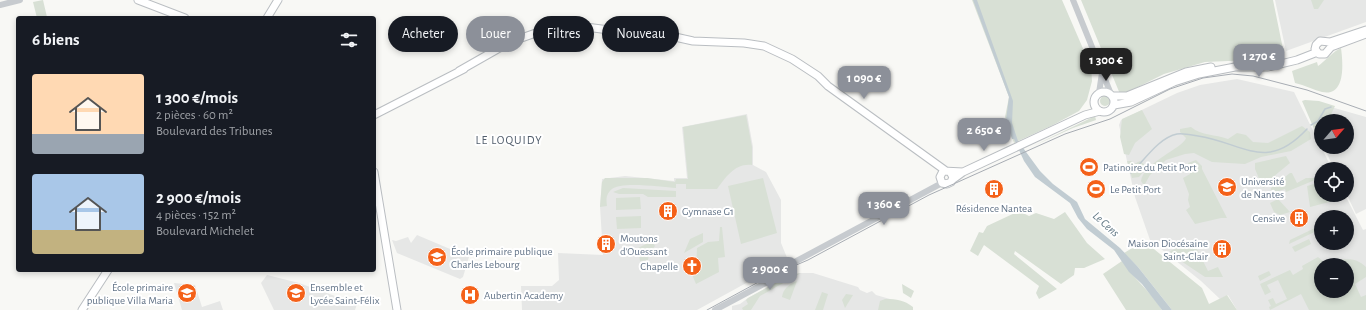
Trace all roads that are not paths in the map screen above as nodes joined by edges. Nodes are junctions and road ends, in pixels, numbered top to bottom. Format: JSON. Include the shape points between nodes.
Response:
{"nodes":[{"id":1,"x":20,"y":0,"type":"edge"},
{"id":2,"x":138,"y":0,"type":"edge"},
{"id":3,"x":278,"y":0,"type":"edge"},
{"id":4,"x":1073,"y":0,"type":"edge"},
{"id":5,"x":0,"y":5,"type":"edge"},
{"id":6,"x":180,"y":16,"type":"edge"},
{"id":7,"x":268,"y":16,"type":"edge"},
{"id":8,"x":1366,"y":30,"type":"edge"},
{"id":9,"x":1366,"y":34,"type":"edge"},
{"id":10,"x":1326,"y":42,"type":"junction"},
{"id":11,"x":1329,"y":49,"type":"junction"},
{"id":12,"x":1317,"y":50,"type":"junction"},
{"id":13,"x":1102,"y":70,"type":"junction"},
{"id":14,"x":1099,"y":93,"type":"junction"},
{"id":15,"x":1112,"y":95,"type":"junction"},
{"id":16,"x":1094,"y":103,"type":"junction"},
{"id":17,"x":1114,"y":105,"type":"junction"},
{"id":18,"x":386,"y":110,"type":"junction"},
{"id":19,"x":1100,"y":111,"type":"junction"},
{"id":20,"x":376,"y":114,"type":"edge"},
{"id":21,"x":1085,"y":115,"type":"junction"},
{"id":22,"x":376,"y":118,"type":"edge"},
{"id":23,"x":929,"y":159,"type":"junction"},
{"id":24,"x":948,"y":171,"type":"junction"},
{"id":25,"x":963,"y":172,"type":"junction"},
{"id":26,"x":940,"y":175,"type":"junction"},
{"id":27,"x":952,"y":180,"type":"junction"},
{"id":28,"x":942,"y":183,"type":"junction"},
{"id":29,"x":376,"y":194,"type":"edge"},
{"id":30,"x":107,"y":272,"type":"edge"},
{"id":31,"x":82,"y":310,"type":"edge"},
{"id":32,"x":397,"y":310,"type":"edge"},
{"id":33,"x":715,"y":310,"type":"edge"}],
"edges":[{"from":1,"to":5,"type":"street"},
{"from":2,"to":6,"type":"main road"},
{"from":3,"to":7,"type":"main road"},
{"from":4,"to":13,"type":"street"},
{"from":8,"to":10,"type":"main road"},
{"from":9,"to":11,"type":"main road"},
{"from":10,"to":11,"type":"main road"},
{"from":10,"to":12,"type":"main road","via":[[1320,41]]},
{"from":11,"to":12,"type":"main road","via":[[1325,54]]},
{"from":12,"to":15,"type":"main road","via":[[1276,61],[1193,70],[1127,96]]},
{"from":12,"to":17,"type":"main road","via":[[1298,60],[1272,66],[1229,68],[1199,74],[1174,82],[1131,102]]},
{"from":13,"to":14,"type":"street"},
{"from":13,"to":15,"type":"street"},
{"from":14,"to":15,"type":"main road"},
{"from":14,"to":16,"type":"main road"},
{"from":15,"to":17,"type":"main road"},
{"from":16,"to":19,"type":"main road"},
{"from":16,"to":21,"type":"main road"},
{"from":17,"to":19,"type":"main road","via":[[1108,111]]},
{"from":18,"to":20,"type":"main road"},
{"from":18,"to":22,"type":"main road"},
{"from":18,"to":23,"type":"main road","via":[[529,34],[550,28],[586,27],[669,39],[739,44],[781,55]]},
{"from":19,"to":21,"type":"main road"},
{"from":21,"to":25,"type":"main road"},
{"from":23,"to":24,"type":"main road"},
{"from":23,"to":26,"type":"main road"},
{"from":24,"to":25,"type":"main road"},
{"from":24,"to":26,"type":"main road"},
{"from":24,"to":27,"type":"main road"},
{"from":25,"to":27,"type":"main road"},
{"from":26,"to":28,"type":"main road"},
{"from":27,"to":28,"type":"main road","via":[[949,183]]},
{"from":28,"to":33,"type":"street","via":[[789,265],[771,280]]},
{"from":29,"to":32,"type":"main road"},
{"from":30,"to":31,"type":"main road"}]}
